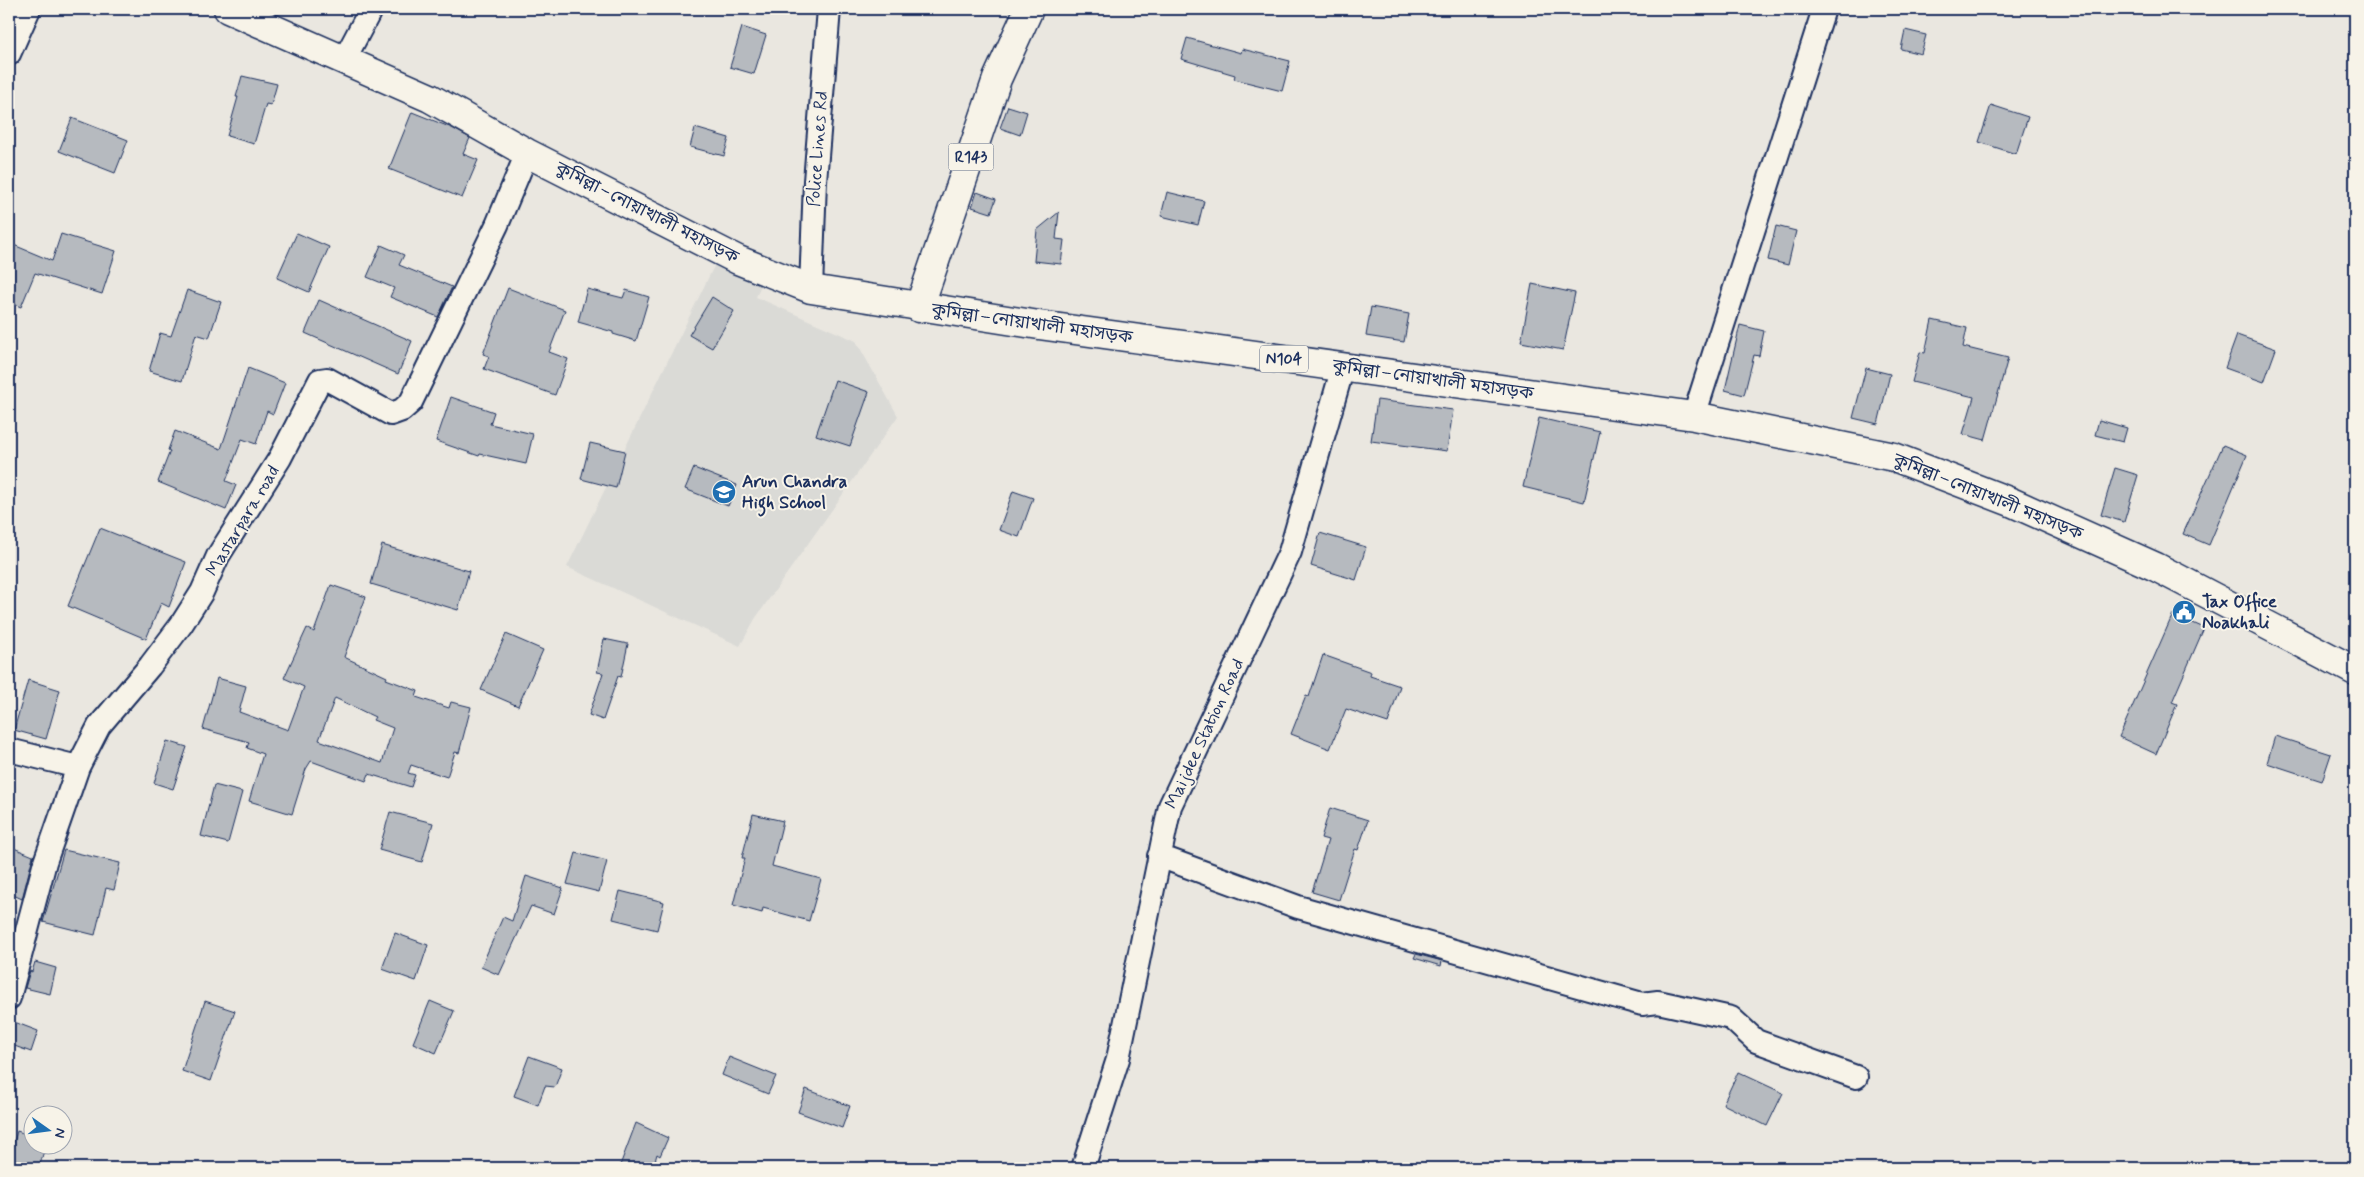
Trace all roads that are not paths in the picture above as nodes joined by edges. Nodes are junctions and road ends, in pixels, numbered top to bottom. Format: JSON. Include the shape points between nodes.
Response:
{"nodes":[{"id":1,"x":29,"y":9,"type":"edge"},
{"id":2,"x":228,"y":9,"type":"edge"},
{"id":3,"x":371,"y":9,"type":"edge"},
{"id":4,"x":829,"y":9,"type":"edge"},
{"id":5,"x":1029,"y":9,"type":"edge"},
{"id":6,"x":1824,"y":9,"type":"edge"},
{"id":7,"x":9,"y":54,"type":"edge"},
{"id":8,"x":344,"y":60,"type":"junction"},
{"id":9,"x":527,"y":153,"type":"junction"},
{"id":10,"x":811,"y":289,"type":"junction"},
{"id":11,"x":919,"y":308,"type":"junction"},
{"id":12,"x":1343,"y":367,"type":"junction"},
{"id":13,"x":1694,"y":416,"type":"junction"},
{"id":14,"x":2355,"y":670,"type":"edge"},
{"id":15,"x":9,"y":750,"type":"edge"},
{"id":16,"x":78,"y":767,"type":"junction"},
{"id":17,"x":1159,"y":856,"type":"junction"},
{"id":18,"x":9,"y":998,"type":"edge"},
{"id":19,"x":1856,"y":1077,"type":"dead end"},
{"id":20,"x":1083,"y":1168,"type":"edge"}],
"edges":[{"from":1,"to":7,"type":"street"},
{"from":2,"to":8,"type":"main road","name":"কুমিল্লা–নোয়াখালী মহাসড়ক","number":"N104"},
{"from":3,"to":8,"type":"street"},
{"from":4,"to":10,"type":"street","name":"Police Lines Rd","via":[[815,181]]},
{"from":5,"to":11,"type":"main road","number":"R143","via":[[997,79]]},
{"from":6,"to":13,"type":"street"},
{"from":8,"to":9,"type":"main road","name":"কুমিল্লা–নোয়াখালী মহাসড়ক","number":"N104","via":[[430,98]]},
{"from":9,"to":10,"type":"main road","name":"কুমিল্লা–নোয়াখালী মহাসড়ক","number":"N104","via":[[738,260]]},
{"from":9,"to":16,"type":"street","name":"Mastarpara road","via":[[497,225],[411,402],[390,414],[327,380],[320,380],[280,458],[218,556],[202,592],[150,666],[99,726]]},
{"from":10,"to":11,"type":"main road","name":"কুমিল্লা–নোয়াখালী মহাসড়ক","number":"N104"},
{"from":11,"to":12,"type":"main road","name":"কুমিল্লা–নোয়াখালী মহাসড়ক","number":"N104"},
{"from":12,"to":13,"type":"main road","name":"কুমিল্লা–নোয়াখালী মহাসড়ক","number":"N104"},
{"from":12,"to":17,"type":"street","name":"Maijdee Station Road","via":[[1290,552],[1170,806]]},
{"from":13,"to":14,"type":"main road","name":"কুমিল্লা–নোয়াখালী মহাসড়ক","number":"N104","via":[[1894,457],[1962,482],[2156,568]]},
{"from":15,"to":16,"type":"street"},
{"from":16,"to":18,"type":"street","name":"Mastarpara road","via":[[45,862]]},
{"from":17,"to":19,"type":"street","via":[[1298,907],[1642,1004],[1658,1002],[1731,1018],[1756,1041]]},
{"from":17,"to":20,"type":"street","name":"Maijdee Station Road","via":[[1118,1059]]}]}
